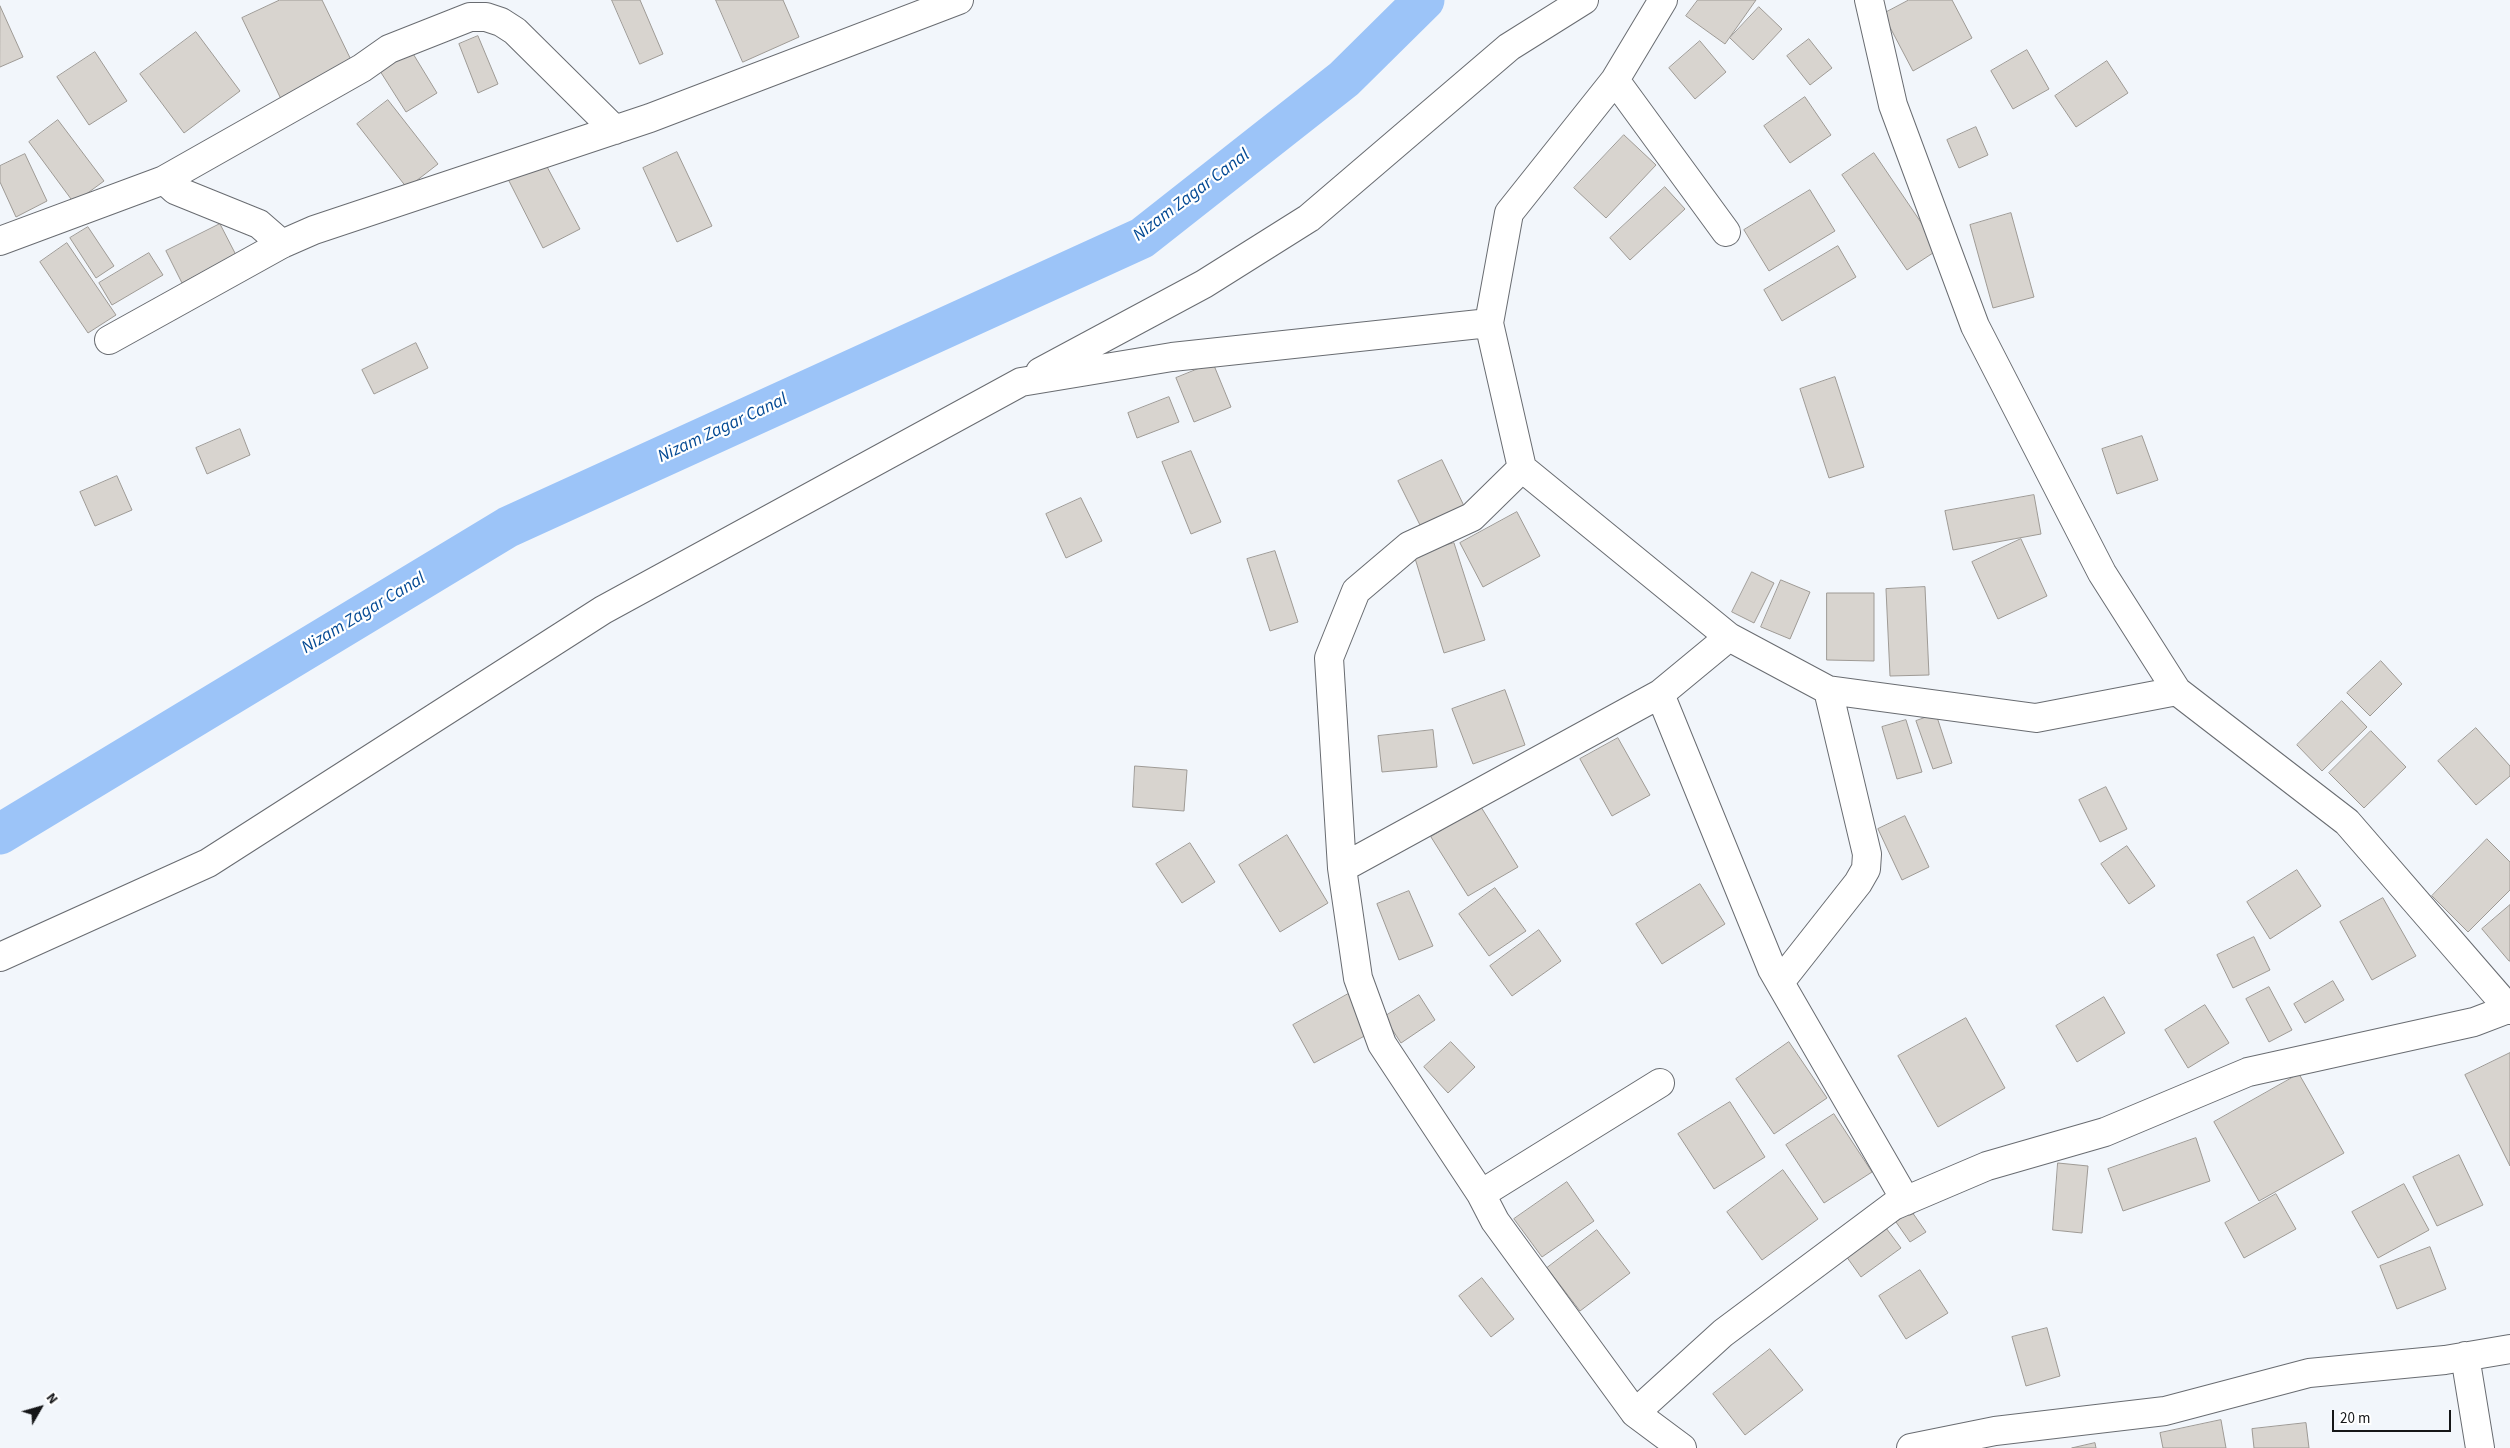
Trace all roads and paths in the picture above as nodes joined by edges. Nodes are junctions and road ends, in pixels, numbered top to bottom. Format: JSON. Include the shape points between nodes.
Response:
{"nodes":[{"id":1,"x":959,"y":0,"type":"edge"},
{"id":2,"x":1584,"y":0,"type":"edge"},
{"id":3,"x":1663,"y":0,"type":"edge"},
{"id":4,"x":1869,"y":0,"type":"edge"},
{"id":5,"x":1615,"y":80,"type":"junction"},
{"id":6,"x":615,"y":130,"type":"junction"},
{"id":7,"x":164,"y":180,"type":"junction"},
{"id":8,"x":1726,"y":232,"type":"dead end"},
{"id":9,"x":0,"y":241,"type":"edge"},
{"id":10,"x":282,"y":244,"type":"junction"},
{"id":11,"x":1489,"y":323,"type":"junction"},
{"id":12,"x":108,"y":340,"type":"dead end"},
{"id":13,"x":1021,"y":382,"type":"junction"},
{"id":14,"x":1522,"y":468,"type":"junction"},
{"id":15,"x":1729,"y":637,"type":"junction"},
{"id":16,"x":1828,"y":690,"type":"junction"},
{"id":17,"x":2177,"y":691,"type":"junction"},
{"id":18,"x":1660,"y":694,"type":"junction"},
{"id":19,"x":1342,"y":868,"type":"junction"},
{"id":20,"x":0,"y":957,"type":"edge"},
{"id":21,"x":1780,"y":982,"type":"junction"},
{"id":22,"x":2509,"y":1009,"type":"edge"},
{"id":23,"x":1660,"y":1083,"type":"dead end"},
{"id":24,"x":1481,"y":1194,"type":"junction"},
{"id":25,"x":1906,"y":1200,"type":"junction"},
{"id":26,"x":2510,"y":1349,"type":"edge"},
{"id":27,"x":2466,"y":1356,"type":"junction"},
{"id":28,"x":1635,"y":1413,"type":"junction"},
{"id":29,"x":1682,"y":1448,"type":"edge"},
{"id":30,"x":1911,"y":1448,"type":"edge"},
{"id":31,"x":2480,"y":1448,"type":"edge"}],
"edges":[{"from":1,"to":6,"type":"street"},
{"from":2,"to":13,"type":"street","via":[[1509,47],[1309,218],[1204,284]]},
{"from":3,"to":5,"type":"street"},
{"from":4,"to":17,"type":"street","via":[[1893,105],[1975,326],[2102,573]]},
{"from":5,"to":8,"type":"street"},
{"from":5,"to":11,"type":"street","via":[[1509,213]]},
{"from":6,"to":7,"type":"street","via":[[515,31],[486,17],[470,17],[389,49],[362,68]]},
{"from":6,"to":10,"type":"street","via":[[314,230]]},
{"from":7,"to":9,"type":"street"},
{"from":7,"to":10,"type":"street","via":[[175,190],[259,224]]},
{"from":10,"to":12,"type":"street"},
{"from":11,"to":13,"type":"street","via":[[1172,357]]},
{"from":11,"to":14,"type":"street"},
{"from":13,"to":20,"type":"street","via":[[603,610],[208,863]]},
{"from":14,"to":15,"type":"street"},
{"from":14,"to":19,"type":"street","via":[[1472,517],[1409,546],[1356,591],[1329,658]]},
{"from":15,"to":16,"type":"street"},
{"from":15,"to":18,"type":"street"},
{"from":16,"to":17,"type":"street","via":[[2036,718]]},
{"from":16,"to":21,"type":"street","via":[[1867,854],[1866,869]]},
{"from":17,"to":22,"type":"street","via":[[2347,822]]},
{"from":18,"to":19,"type":"street"},
{"from":18,"to":21,"type":"street"},
{"from":19,"to":24,"type":"street","via":[[1358,978],[1382,1044]]},
{"from":21,"to":25,"type":"street"},
{"from":22,"to":25,"type":"street","via":[[2474,1022],[2248,1072],[2105,1132],[1988,1166]]},
{"from":23,"to":24,"type":"street"},
{"from":24,"to":28,"type":"street","via":[[1495,1222]]},
{"from":25,"to":28,"type":"street","via":[[1893,1206],[1723,1333]]},
{"from":26,"to":27,"type":"street"},
{"from":27,"to":30,"type":"street","via":[[2309,1373],[2165,1411],[1995,1431]]},
{"from":27,"to":31,"type":"street"},
{"from":28,"to":29,"type":"street"}]}
